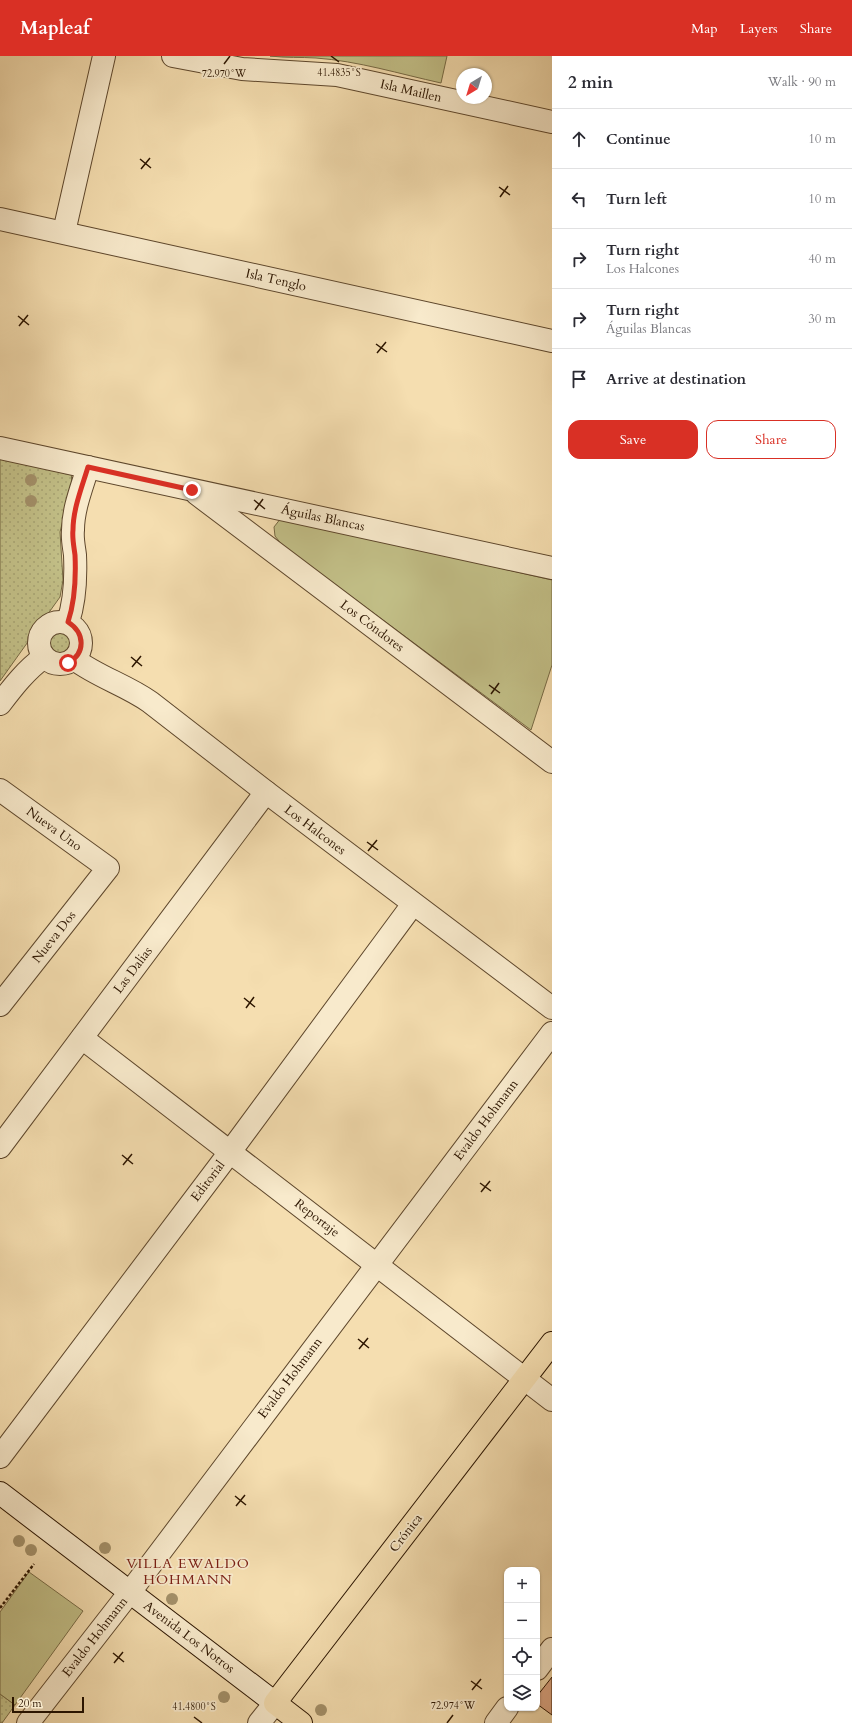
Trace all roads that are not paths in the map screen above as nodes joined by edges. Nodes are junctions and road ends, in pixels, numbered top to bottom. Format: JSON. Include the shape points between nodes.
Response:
{"nodes":[{"id":1,"x":104,"y":56,"type":"edge"},
{"id":2,"x":173,"y":56,"type":"edge"},
{"id":3,"x":552,"y":122,"type":"edge"},
{"id":4,"x":0,"y":219,"type":"edge"},
{"id":5,"x":64,"y":232,"type":"junction"},
{"id":6,"x":552,"y":342,"type":"edge"},
{"id":7,"x":0,"y":448,"type":"edge"},
{"id":8,"x":88,"y":467,"type":"junction"},
{"id":9,"x":192,"y":490,"type":"junction"},
{"id":10,"x":552,"y":568,"type":"edge"},
{"id":11,"x":68,"y":622,"type":"junction"},
{"id":12,"x":44,"y":657,"type":"junction"},
{"id":13,"x":74,"y":659,"type":"junction"},
{"id":14,"x":0,"y":704,"type":"edge"},
{"id":15,"x":552,"y":762,"type":"edge"},
{"id":16,"x":0,"y":790,"type":"edge"},
{"id":17,"x":266,"y":792,"type":"junction"},
{"id":18,"x":108,"y":868,"type":"joint"},
{"id":19,"x":414,"y":904,"type":"junction"},
{"id":20,"x":0,"y":1005,"type":"edge"},
{"id":21,"x":552,"y":1008,"type":"edge"},
{"id":22,"x":552,"y":1033,"type":"edge"},
{"id":23,"x":82,"y":1038,"type":"junction"},
{"id":24,"x":0,"y":1147,"type":"edge"},
{"id":25,"x":230,"y":1152,"type":"junction"},
{"id":26,"x":376,"y":1264,"type":"junction"},
{"id":27,"x":552,"y":1343,"type":"edge"},
{"id":28,"x":525,"y":1378,"type":"junction"},
{"id":29,"x":552,"y":1400,"type":"edge"},
{"id":30,"x":0,"y":1457,"type":"edge"},
{"id":31,"x":0,"y":1493,"type":"edge"},
{"id":32,"x":130,"y":1592,"type":"junction"},
{"id":33,"x":552,"y":1649,"type":"edge"},
{"id":34,"x":540,"y":1665,"type":"edge"},
{"id":35,"x":275,"y":1703,"type":"junction"},
{"id":36,"x":506,"y":1711,"type":"edge"},
{"id":37,"x":28,"y":1723,"type":"edge"},
{"id":38,"x":259,"y":1723,"type":"edge"},
{"id":39,"x":301,"y":1723,"type":"edge"},
{"id":40,"x":496,"y":1723,"type":"edge"}],
"edges":[{"from":1,"to":5,"type":"street"},
{"from":2,"to":3,"type":"street","name":"Isla Maillen","via":[[248,70],[337,75]]},
{"from":4,"to":5,"type":"street","name":"Isla Tenglo"},
{"from":5,"to":6,"type":"street","name":"Isla Tenglo"},
{"from":7,"to":8,"type":"street","name":"Águilas Blancas"},
{"from":8,"to":9,"type":"street","name":"Águilas Blancas"},
{"from":8,"to":11,"type":"street","via":[[72,530],[75,556],[74,591],[72,612]]},
{"from":9,"to":10,"type":"street","name":"Águilas Blancas"},
{"from":9,"to":15,"type":"street","name":"Los Cóndores"},
{"from":11,"to":12,"type":"street","via":[[54,622],[43,630],[39,644]]},
{"from":11,"to":13,"type":"street","via":[[80,632],[82,639],[82,646]]},
{"from":12,"to":13,"type":"street","via":[[55,664]]},
{"from":12,"to":14,"type":"street","via":[[21,676]]},
{"from":13,"to":17,"type":"street","name":"Los Halcones","via":[[139,694]]},
{"from":16,"to":18,"type":"street","name":"Nueva Uno"},
{"from":17,"to":19,"type":"street","name":"Los Halcones"},
{"from":17,"to":23,"type":"street","name":"Las Dalias"},
{"from":18,"to":20,"type":"street","name":"Nueva Dos"},
{"from":19,"to":21,"type":"street","name":"Los Halcones"},
{"from":19,"to":25,"type":"street","name":"Editorial"},
{"from":22,"to":26,"type":"street","name":"Evaldo Hohmann"},
{"from":23,"to":24,"type":"street","name":"Las Dalias"},
{"from":23,"to":25,"type":"street","name":"Reportaje"},
{"from":25,"to":26,"type":"street","name":"Reportaje"},
{"from":25,"to":30,"type":"street","name":"Editorial"},
{"from":26,"to":28,"type":"street","name":"Reportaje"},
{"from":26,"to":32,"type":"street","name":"Evaldo Hohmann"},
{"from":27,"to":28,"type":"main road","name":"Crónica"},
{"from":28,"to":29,"type":"street","name":"Reportaje"},
{"from":28,"to":35,"type":"main road","name":"Crónica"},
{"from":31,"to":32,"type":"street","name":"Avenida Los Notros"},
{"from":32,"to":35,"type":"street","name":"Avenida Los Notros"},
{"from":32,"to":37,"type":"street","name":"Evaldo Hohmann"},
{"from":33,"to":34,"type":"street"},
{"from":35,"to":38,"type":"street","name":"Crónica"},
{"from":35,"to":39,"type":"main road","name":"Avenida Los Notros"},
{"from":36,"to":40,"type":"street"}]}
